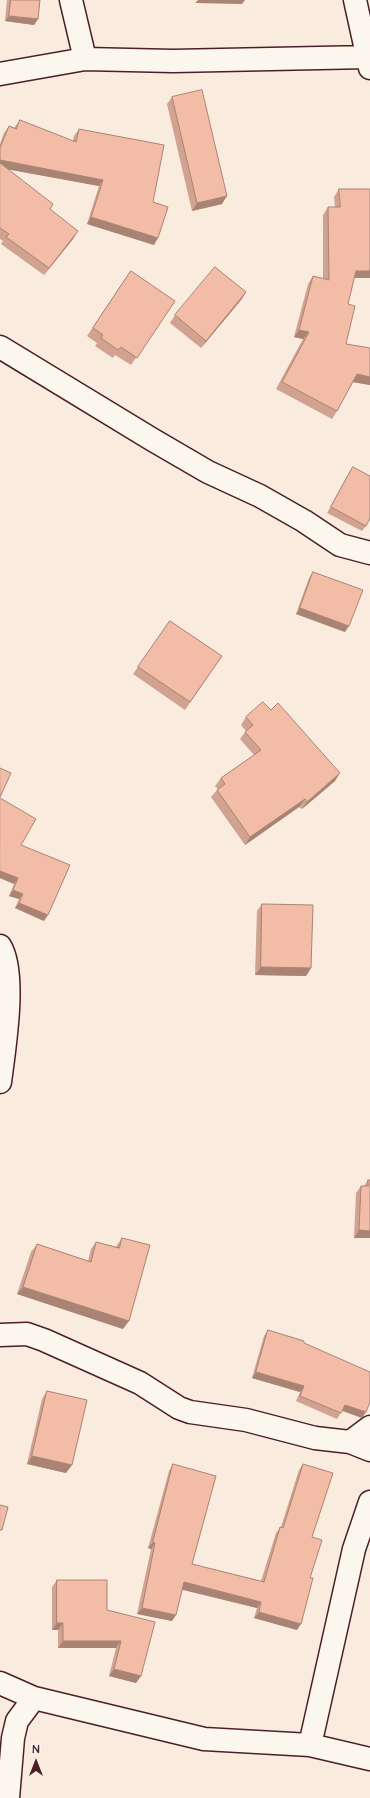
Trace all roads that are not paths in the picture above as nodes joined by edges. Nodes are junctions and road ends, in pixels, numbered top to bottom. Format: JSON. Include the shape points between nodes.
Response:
{"nodes":[{"id":1,"x":71,"y":0,"type":"edge"},
{"id":2,"x":361,"y":10,"type":"edge"},
{"id":3,"x":85,"y":59,"type":"junction"},
{"id":4,"x":369,"y":62,"type":"edge"},
{"id":5,"x":0,"y":74,"type":"edge"},
{"id":6,"x":0,"y":346,"type":"edge"},
{"id":7,"x":370,"y":553,"type":"edge"},
{"id":8,"x":0,"y":946,"type":"edge"},
{"id":9,"x":0,"y":1082,"type":"edge"},
{"id":10,"x":0,"y":1335,"type":"edge"},
{"id":11,"x":370,"y":1427,"type":"edge"},
{"id":12,"x":360,"y":1446,"type":"edge"},
{"id":13,"x":370,"y":1502,"type":"edge"},
{"id":14,"x":0,"y":1683,"type":"edge"},
{"id":15,"x":34,"y":1698,"type":"junction"},
{"id":16,"x":310,"y":1745,"type":"junction"},
{"id":17,"x":370,"y":1759,"type":"edge"},
{"id":18,"x":8,"y":1798,"type":"edge"}],
"edges":[{"from":1,"to":3,"type":"street"},
{"from":2,"to":4,"type":"street"},
{"from":3,"to":4,"type":"street"},
{"from":3,"to":5,"type":"street"},
{"from":6,"to":7,"type":"street","via":[[208,472],[260,496],[340,545]]},
{"from":8,"to":9,"type":"street","via":[[5,954],[8,978]]},
{"from":10,"to":12,"type":"street","via":[[27,1334],[44,1340],[140,1383],[179,1408],[190,1412],[240,1418],[308,1436]]},
{"from":11,"to":12,"type":"street"},
{"from":13,"to":16,"type":"street","via":[[354,1549]]},
{"from":14,"to":15,"type":"street"},
{"from":15,"to":16,"type":"street","via":[[204,1739]]},
{"from":15,"to":18,"type":"street","via":[[17,1721]]},
{"from":16,"to":17,"type":"street"}]}
